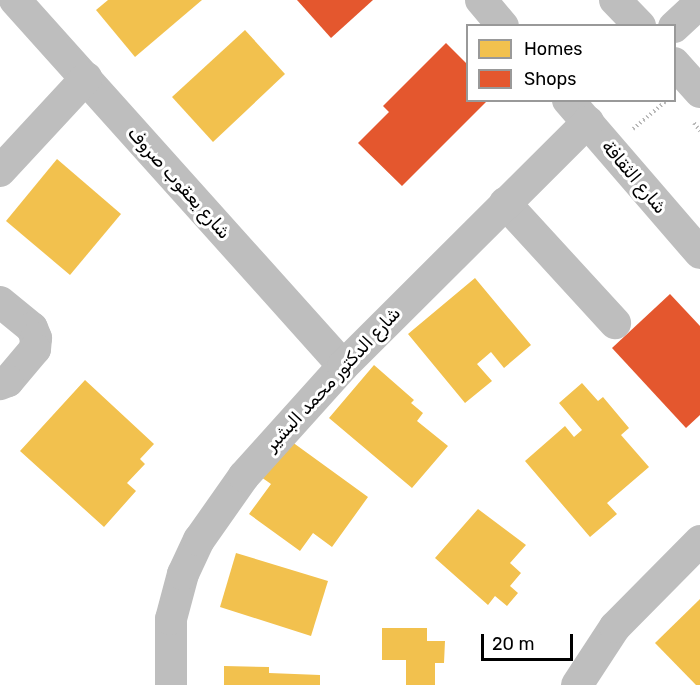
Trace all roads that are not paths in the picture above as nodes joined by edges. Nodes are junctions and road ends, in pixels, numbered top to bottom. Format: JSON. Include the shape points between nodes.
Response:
{"nodes":[{"id":1,"x":15,"y":0,"type":"edge"},
{"id":2,"x":480,"y":0,"type":"edge"},
{"id":3,"x":615,"y":0,"type":"edge"},
{"id":4,"x":700,"y":3,"type":"edge"},
{"id":5,"x":501,"y":24,"type":"edge"},
{"id":6,"x":638,"y":24,"type":"edge"},
{"id":7,"x":676,"y":26,"type":"edge"},
{"id":8,"x":676,"y":64,"type":"edge"},
{"id":9,"x":86,"y":78,"type":"junction"},
{"id":10,"x":700,"y":92,"type":"edge"},
{"id":11,"x":578,"y":111,"type":"edge"},
{"id":12,"x":0,"y":171,"type":"edge"},
{"id":13,"x":505,"y":203,"type":"junction"},
{"id":14,"x":700,"y":254,"type":"edge"},
{"id":15,"x":0,"y":302,"type":"edge"},
{"id":16,"x":615,"y":323,"type":"dead end"},
{"id":17,"x":343,"y":366,"type":"junction"},
{"id":18,"x":0,"y":384,"type":"edge"},
{"id":19,"x":700,"y":541,"type":"edge"},
{"id":20,"x":171,"y":685,"type":"edge"},
{"id":21,"x":577,"y":685,"type":"edge"}],
"edges":[{"from":1,"to":9,"type":"street","name":"شارع يعقوب صروف"},
{"from":2,"to":5,"type":"street"},
{"from":3,"to":6,"type":"street"},
{"from":4,"to":7,"type":"street"},
{"from":8,"to":10,"type":"street"},
{"from":9,"to":12,"type":"street"},
{"from":9,"to":17,"type":"street","name":"شارع يعقوب صروف"},
{"from":11,"to":13,"type":"street","name":"شارع الدكتور محمد البشير"},
{"from":11,"to":14,"type":"street","name":"شارع الثقافة"},
{"from":13,"to":16,"type":"street"},
{"from":13,"to":17,"type":"street","name":"شارع الدكتور محمد البشير"},
{"from":15,"to":18,"type":"street","via":[[32,328],[36,338],[35,349],[8,381]]},
{"from":17,"to":20,"type":"street","name":"شارع الدكتور محمد البشير","via":[[279,433],[199,540],[183,574],[172,614],[168,652]]},
{"from":19,"to":21,"type":"street","via":[[615,627]]}]}
